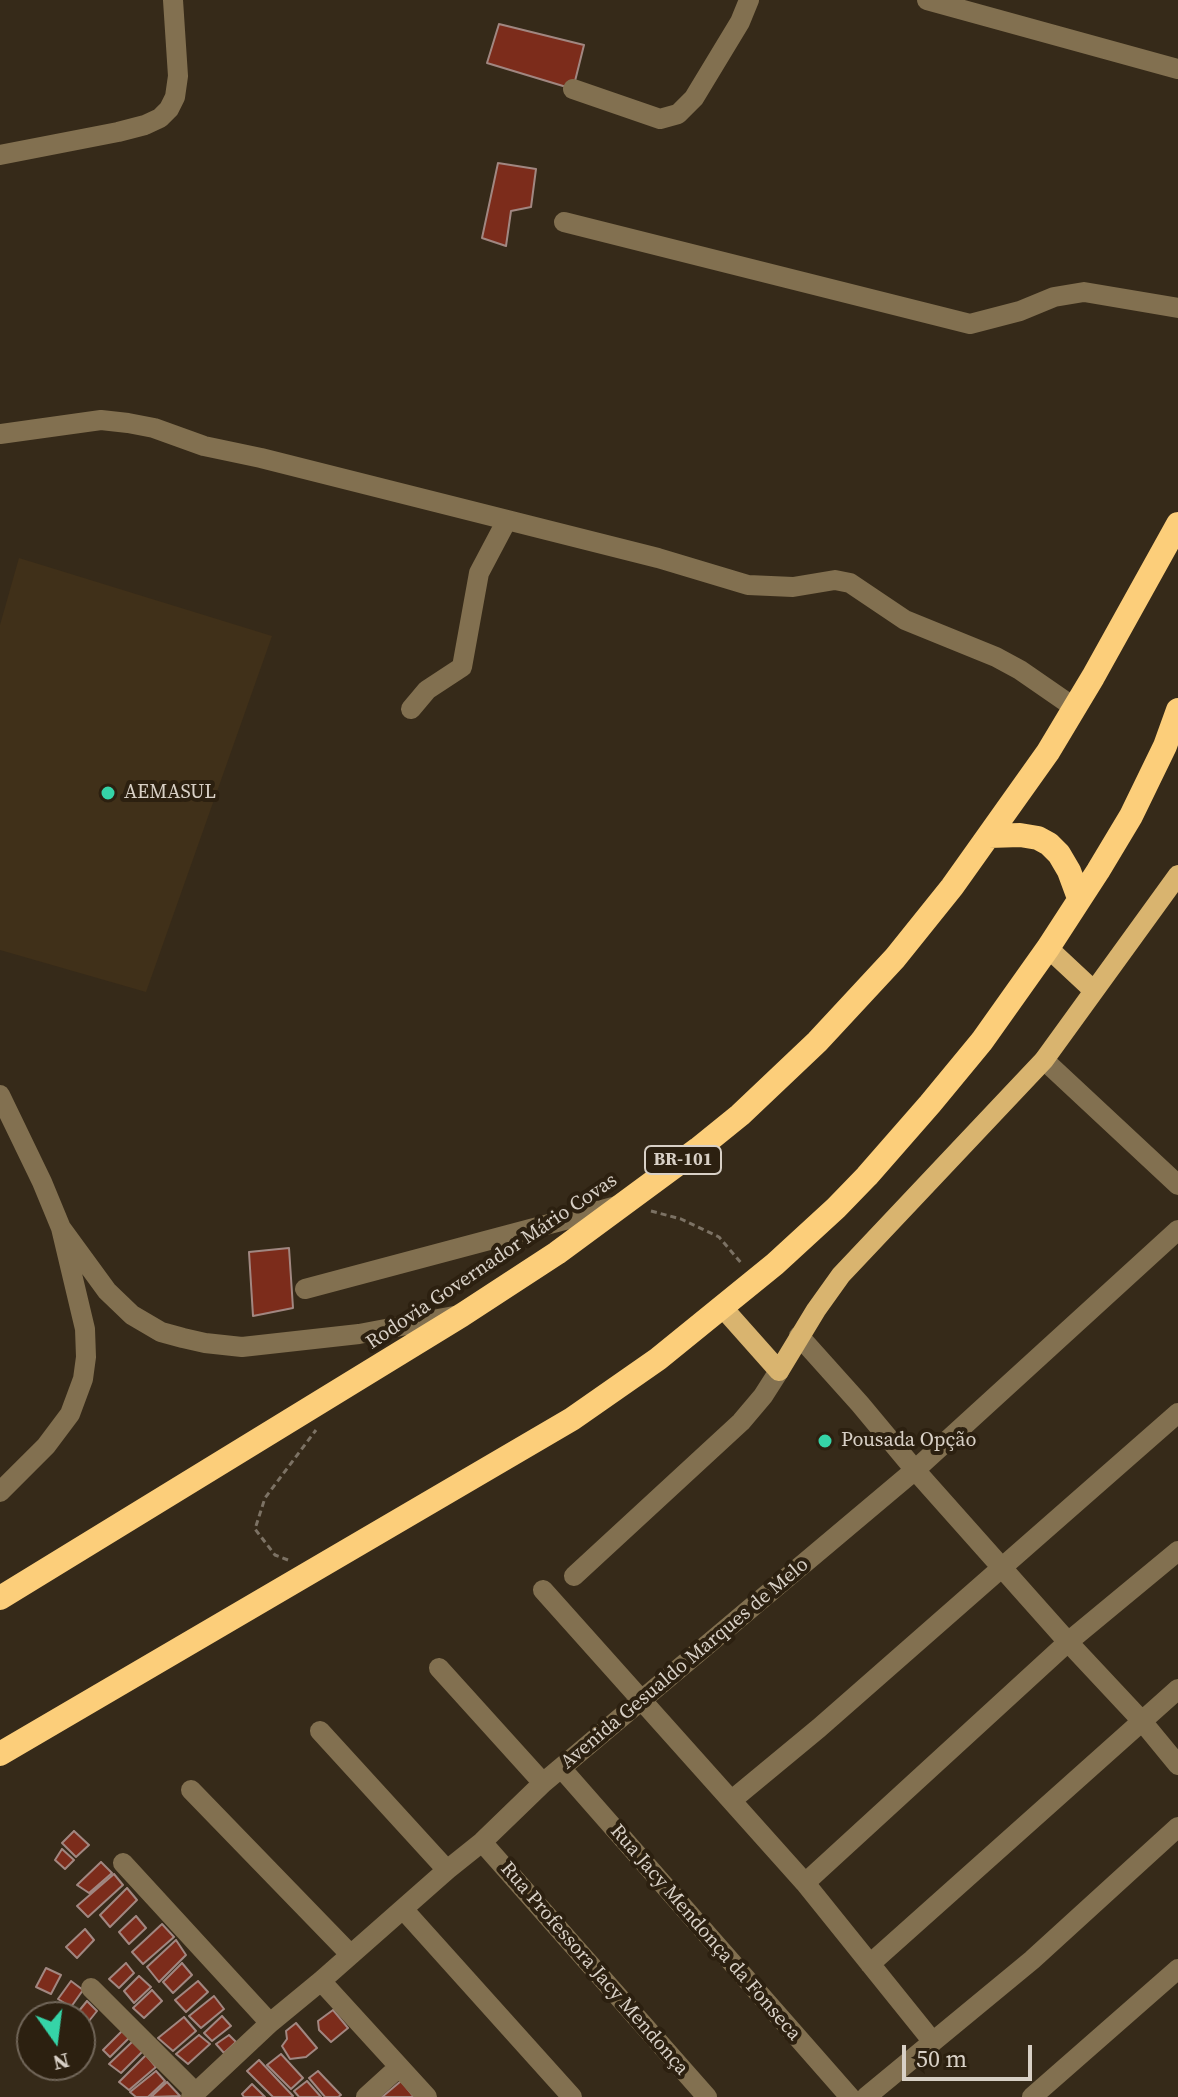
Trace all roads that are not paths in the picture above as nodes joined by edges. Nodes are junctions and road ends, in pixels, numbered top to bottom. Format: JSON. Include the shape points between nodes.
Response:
{"nodes":[{"id":1,"x":173,"y":0,"type":"edge"},
{"id":2,"x":749,"y":0,"type":"edge"},
{"id":3,"x":927,"y":0,"type":"edge"},
{"id":4,"x":1178,"y":69,"type":"edge"},
{"id":5,"x":573,"y":89,"type":"dead end"},
{"id":6,"x":0,"y":155,"type":"edge"},
{"id":7,"x":564,"y":222,"type":"dead end"},
{"id":8,"x":1178,"y":308,"type":"edge"},
{"id":9,"x":0,"y":434,"type":"edge"},
{"id":10,"x":507,"y":520,"type":"junction"},
{"id":11,"x":1178,"y":524,"type":"edge"},
{"id":12,"x":1075,"y":708,"type":"junction"},
{"id":13,"x":411,"y":709,"type":"dead end"},
{"id":14,"x":1178,"y":710,"type":"edge"},
{"id":15,"x":1171,"y":748,"type":"edge"},
{"id":16,"x":989,"y":836,"type":"junction"},
{"id":17,"x":1178,"y":875,"type":"edge"},
{"id":18,"x":1079,"y":898,"type":"junction"},
{"id":19,"x":1048,"y":948,"type":"junction"},
{"id":20,"x":1093,"y":990,"type":"junction"},
{"id":21,"x":1044,"y":1060,"type":"junction"},
{"id":22,"x":0,"y":1095,"type":"edge"},
{"id":23,"x":1178,"y":1185,"type":"edge"},
{"id":24,"x":625,"y":1204,"type":"junction"},
{"id":25,"x":61,"y":1228,"type":"junction"},
{"id":26,"x":1178,"y":1230,"type":"edge"},
{"id":27,"x":305,"y":1289,"type":"dead end"},
{"id":28,"x":723,"y":1308,"type":"junction"},
{"id":29,"x":462,"y":1315,"type":"junction"},
{"id":30,"x":799,"y":1336,"type":"junction"},
{"id":31,"x":779,"y":1371,"type":"junction"},
{"id":32,"x":1178,"y":1413,"type":"edge"},
{"id":33,"x":915,"y":1470,"type":"junction"},
{"id":34,"x":0,"y":1492,"type":"edge"},
{"id":35,"x":1178,"y":1551,"type":"edge"},
{"id":36,"x":1001,"y":1567,"type":"junction"},
{"id":37,"x":574,"y":1576,"type":"dead end"},
{"id":38,"x":543,"y":1590,"type":"dead end"},
{"id":39,"x":0,"y":1598,"type":"edge"},
{"id":40,"x":1068,"y":1642,"type":"junction"},
{"id":41,"x":439,"y":1668,"type":"dead end"},
{"id":42,"x":1178,"y":1689,"type":"edge"},
{"id":43,"x":641,"y":1699,"type":"junction"},
{"id":44,"x":1141,"y":1720,"type":"junction"},
{"id":45,"x":320,"y":1731,"type":"dead end"},
{"id":46,"x":0,"y":1754,"type":"edge"},
{"id":47,"x":1178,"y":1765,"type":"edge"},
{"id":48,"x":562,"y":1769,"type":"junction"},
{"id":49,"x":543,"y":1783,"type":"junction"},
{"id":50,"x":191,"y":1790,"type":"dead end"},
{"id":51,"x":732,"y":1800,"type":"junction"},
{"id":52,"x":1178,"y":1827,"type":"edge"},
{"id":53,"x":482,"y":1842,"type":"junction"},
{"id":54,"x":123,"y":1863,"type":"dead end"},
{"id":55,"x":447,"y":1870,"type":"junction"},
{"id":56,"x":805,"y":1883,"type":"junction"},
{"id":57,"x":403,"y":1909,"type":"junction"},
{"id":58,"x":350,"y":1954,"type":"junction"},
{"id":59,"x":870,"y":1964,"type":"junction"},
{"id":60,"x":1178,"y":1969,"type":"edge"},
{"id":61,"x":321,"y":1981,"type":"junction"},
{"id":62,"x":91,"y":1988,"type":"dead end"},
{"id":63,"x":270,"y":2023,"type":"junction"},
{"id":64,"x":933,"y":2042,"type":"junction"},
{"id":65,"x":399,"y":2067,"type":"junction"},
{"id":66,"x":193,"y":2094,"type":"edge"},
{"id":67,"x":366,"y":2097,"type":"edge"},
{"id":68,"x":427,"y":2097,"type":"edge"},
{"id":69,"x":572,"y":2097,"type":"edge"},
{"id":70,"x":707,"y":2097,"type":"edge"},
{"id":71,"x":850,"y":2097,"type":"edge"},
{"id":72,"x":866,"y":2097,"type":"edge"},
{"id":73,"x":1032,"y":2097,"type":"edge"}],
"edges":[{"from":1,"to":6,"type":"street","via":[[178,76],[175,97],[160,118],[118,132]]},
{"from":2,"to":5,"type":"street","via":[[694,98],[678,114],[660,119]]},
{"from":3,"to":4,"type":"street"},
{"from":7,"to":8,"type":"street","via":[[970,324],[1084,292]]},
{"from":9,"to":10,"type":"street","via":[[101,420],[128,423]]},
{"from":10,"to":12,"type":"street","via":[[748,585],[850,583],[905,620],[1020,670]]},
{"from":10,"to":13,"type":"street","via":[[479,573],[462,667],[427,690]]},
{"from":11,"to":12,"type":"highway","name":"Rodovia Governador Mário Covas","number":"BR-101"},
{"from":12,"to":16,"type":"highway","name":"Rodovia Governador Mário Covas","number":"BR-101"},
{"from":14,"to":15,"type":"highway"},
{"from":15,"to":18,"type":"highway"},
{"from":16,"to":18,"type":"highway","via":[[1020,835],[1049,844]]},
{"from":16,"to":24,"type":"highway","name":"Rodovia Governador Mário Covas","number":"BR-101","via":[[895,958],[817,1042],[740,1115]]},
{"from":17,"to":20,"type":"main road"},
{"from":18,"to":19,"type":"highway"},
{"from":19,"to":20,"type":"main road"},
{"from":19,"to":28,"type":"highway","via":[[930,1104],[836,1208]]},
{"from":20,"to":21,"type":"main road"},
{"from":21,"to":23,"type":"street"},
{"from":21,"to":30,"type":"main road","via":[[841,1275]]},
{"from":22,"to":25,"type":"street"},
{"from":24,"to":27,"type":"street"},
{"from":24,"to":29,"type":"highway","name":"Rodovia Governador Mário Covas","number":"BR-101"},
{"from":25,"to":29,"type":"street","via":[[107,1291],[132,1315],[161,1332],[205,1343],[242,1347],[294,1342]]},
{"from":25,"to":34,"type":"street","via":[[85,1329],[83,1379],[70,1414]]},
{"from":26,"to":33,"type":"street","name":"Avenida Gesualdo Marques de Melo"},
{"from":28,"to":31,"type":"main road"},
{"from":28,"to":46,"type":"highway","via":[[572,1419]]},
{"from":29,"to":39,"type":"highway","name":"Rodovia Governador Mário Covas","number":"BR-101"},
{"from":30,"to":31,"type":"main road"},
{"from":30,"to":33,"type":"street"},
{"from":31,"to":37,"type":"street","via":[[741,1422]]},
{"from":32,"to":36,"type":"street"},
{"from":33,"to":36,"type":"street"},
{"from":33,"to":43,"type":"street","name":"Avenida Gesualdo Marques de Melo"},
{"from":35,"to":40,"type":"street"},
{"from":36,"to":40,"type":"street"},
{"from":36,"to":51,"type":"street"},
{"from":38,"to":43,"type":"street"},
{"from":40,"to":44,"type":"street"},
{"from":40,"to":56,"type":"street"},
{"from":41,"to":49,"type":"street"},
{"from":42,"to":44,"type":"street"},
{"from":43,"to":48,"type":"street","name":"Avenida Gesualdo Marques de Melo"},
{"from":43,"to":51,"type":"street"},
{"from":44,"to":47,"type":"street"},
{"from":44,"to":59,"type":"street"},
{"from":45,"to":55,"type":"street"},
{"from":48,"to":49,"type":"street","name":"Avenida Gesualdo Marques de Melo"},
{"from":48,"to":71,"type":"street","name":"Rua Jacy Mendonça da Fonseca"},
{"from":49,"to":53,"type":"street","name":"Avenida Gesualdo Marques de Melo"},
{"from":50,"to":58,"type":"street"},
{"from":51,"to":56,"type":"street"},
{"from":52,"to":64,"type":"street"},
{"from":53,"to":55,"type":"street","name":"Avenida Gesualdo Marques de Melo"},
{"from":53,"to":70,"type":"street","name":"Rua Professora Jacy Mendonça"},
{"from":54,"to":63,"type":"street"},
{"from":55,"to":57,"type":"street","name":"Avenida Gesualdo Marques de Melo"},
{"from":56,"to":59,"type":"street"},
{"from":57,"to":58,"type":"street","name":"Avenida Gesualdo Marques de Melo"},
{"from":57,"to":69,"type":"street"},
{"from":58,"to":61,"type":"street","name":"Avenida Gesualdo Marques de Melo"},
{"from":59,"to":64,"type":"street"},
{"from":60,"to":73,"type":"street"},
{"from":61,"to":63,"type":"street","name":"Avenida Gesualdo Marques de Melo"},
{"from":61,"to":65,"type":"street"},
{"from":62,"to":66,"type":"street"},
{"from":63,"to":66,"type":"street","name":"Avenida Gesualdo Marques de Melo"},
{"from":64,"to":72,"type":"street"},
{"from":65,"to":67,"type":"street"},
{"from":65,"to":68,"type":"street"}]}
